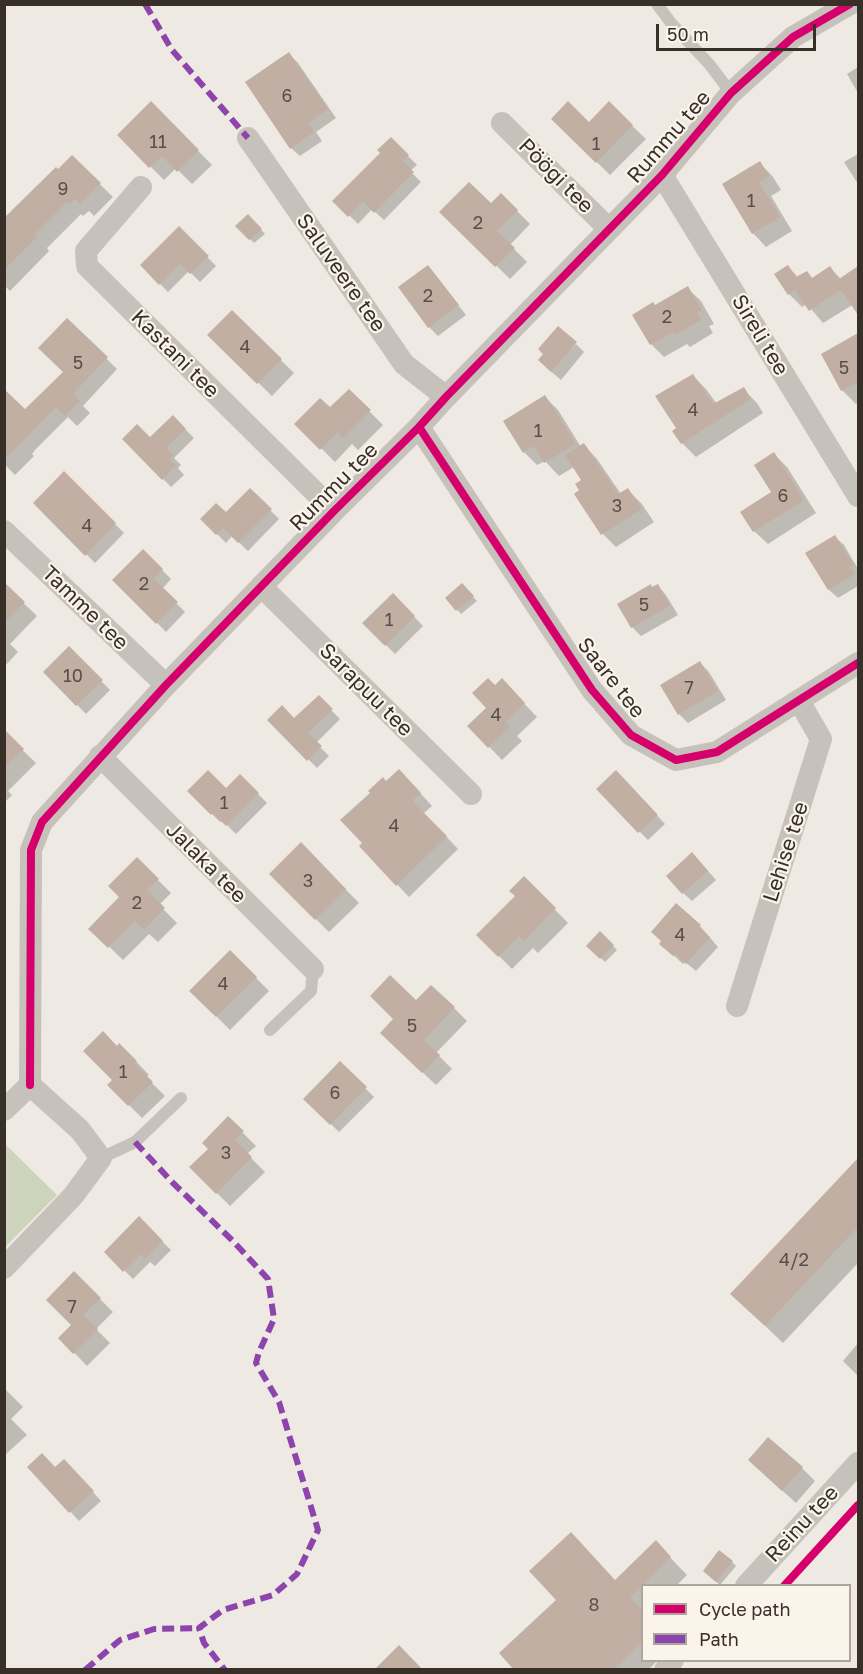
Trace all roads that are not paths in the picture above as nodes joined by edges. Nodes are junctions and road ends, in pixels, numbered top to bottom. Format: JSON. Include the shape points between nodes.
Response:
{"nodes":[{"id":1,"x":657,"y":4,"type":"edge"},
{"id":2,"x":850,"y":4,"type":"edge"},
{"id":3,"x":731,"y":93,"type":"junction"},
{"id":4,"x":502,"y":123,"type":"dead end"},
{"id":5,"x":248,"y":138,"type":"dead end"},
{"id":6,"x":662,"y":175,"type":"junction"},
{"id":7,"x":141,"y":187,"type":"dead end"},
{"id":8,"x":609,"y":230,"type":"junction"},
{"id":9,"x":446,"y":397,"type":"junction"},
{"id":10,"x":419,"y":427,"type":"junction"},
{"id":11,"x":858,"y":496,"type":"edge"},
{"id":12,"x":334,"y":511,"type":"junction"},
{"id":13,"x":4,"y":531,"type":"edge"},
{"id":14,"x":261,"y":586,"type":"junction"},
{"id":15,"x":858,"y":663,"type":"edge"},
{"id":16,"x":166,"y":685,"type":"junction"},
{"id":17,"x":799,"y":701,"type":"junction"},
{"id":18,"x":100,"y":756,"type":"junction"},
{"id":19,"x":471,"y":795,"type":"dead end"},
{"id":20,"x":313,"y":969,"type":"joint"},
{"id":21,"x":737,"y":1006,"type":"dead end"},
{"id":22,"x":270,"y":1030,"type":"dead end"},
{"id":23,"x":30,"y":1084,"type":"junction"},
{"id":24,"x":181,"y":1098,"type":"dead end"},
{"id":25,"x":4,"y":1110,"type":"edge"},
{"id":26,"x":101,"y":1158,"type":"junction"},
{"id":27,"x":4,"y":1268,"type":"edge"},
{"id":28,"x":858,"y":1463,"type":"edge"},
{"id":29,"x":748,"y":1584,"type":"edge"}],
"edges":[{"from":1,"to":3,"type":"lane"},
{"from":2,"to":3,"type":"street","name":"Rummu tee","via":[[794,37]]},
{"from":3,"to":6,"type":"street","name":"Rummu tee"},
{"from":4,"to":8,"type":"street","name":"Pöögi tee"},
{"from":5,"to":9,"type":"street","name":"Saluveere tee","via":[[404,364]]},
{"from":6,"to":8,"type":"street","name":"Rummu tee"},
{"from":6,"to":11,"type":"street","name":"Sireli tee"},
{"from":7,"to":12,"type":"street","name":"Kastani tee","via":[[86,251],[87,266]]},
{"from":8,"to":9,"type":"street","name":"Rummu tee"},
{"from":9,"to":10,"type":"street","name":"Rummu tee"},
{"from":10,"to":12,"type":"street","name":"Rummu tee"},
{"from":10,"to":17,"type":"street","name":"Saare tee","via":[[592,690],[632,735],[676,760],[717,752]]},
{"from":12,"to":14,"type":"street","name":"Rummu tee"},
{"from":13,"to":16,"type":"street","name":"Tamme tee"},
{"from":14,"to":16,"type":"street","name":"Rummu tee"},
{"from":14,"to":19,"type":"street","name":"Sarapuu tee"},
{"from":15,"to":17,"type":"street","name":"Saare tee"},
{"from":16,"to":18,"type":"street","name":"Rummu tee"},
{"from":17,"to":21,"type":"street","name":"Lehise tee","via":[[821,740]]},
{"from":18,"to":20,"type":"street","name":"Jalaka tee"},
{"from":18,"to":23,"type":"street","name":"Rummu tee","via":[[42,822],[31,850]]},
{"from":20,"to":22,"type":"lane","via":[[311,991]]},
{"from":23,"to":25,"type":"street"},
{"from":23,"to":26,"type":"street","via":[[80,1130]]},
{"from":24,"to":26,"type":"lane","via":[[135,1142]]},
{"from":26,"to":27,"type":"street","via":[[73,1196]]},
{"from":28,"to":29,"type":"street","name":"Reinu tee"}]}
